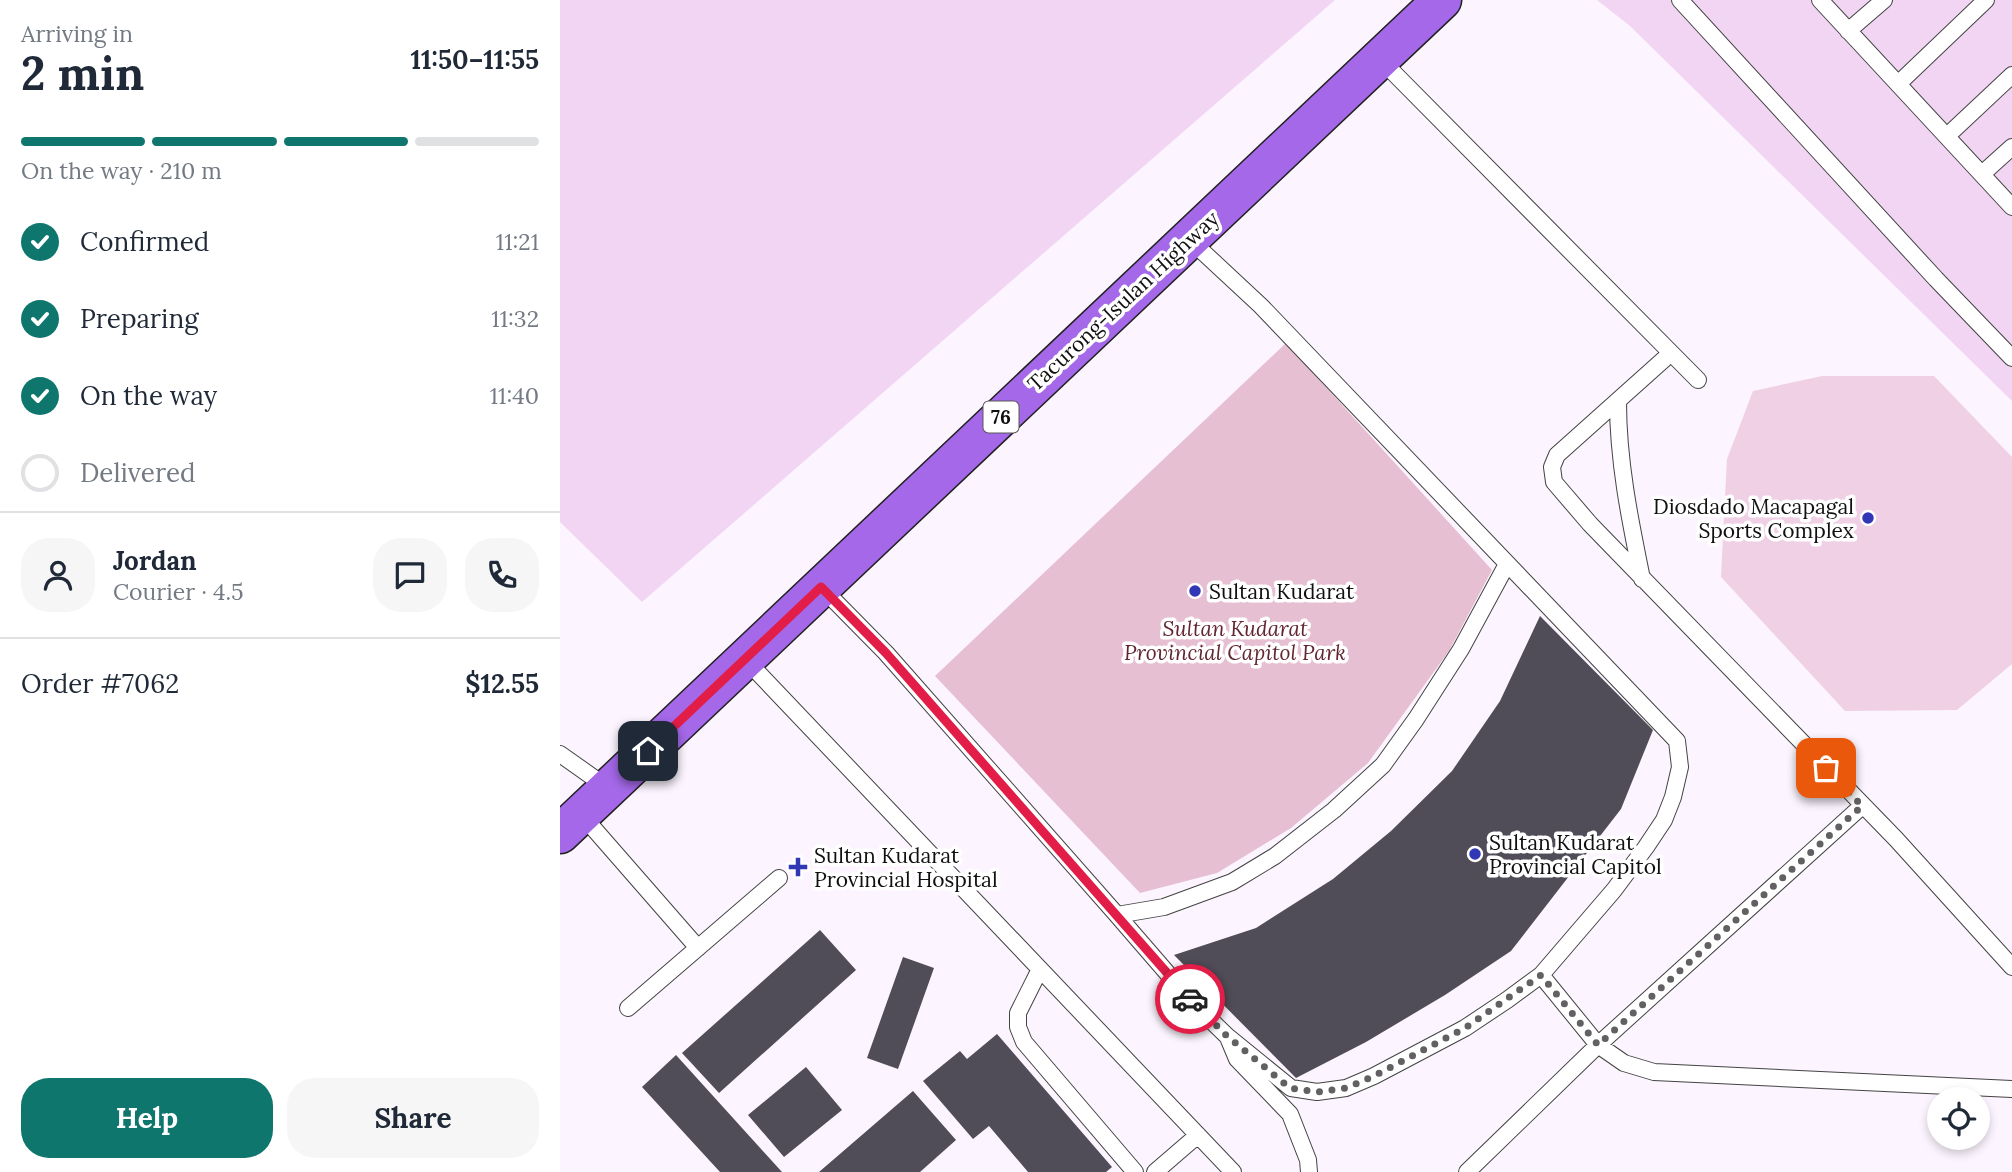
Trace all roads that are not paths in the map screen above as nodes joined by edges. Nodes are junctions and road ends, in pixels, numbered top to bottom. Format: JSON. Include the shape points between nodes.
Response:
{"nodes":[{"id":1,"x":1442,"y":0,"type":"edge"},
{"id":2,"x":1680,"y":0,"type":"edge"},
{"id":3,"x":1820,"y":0,"type":"edge"},
{"id":4,"x":1884,"y":0,"type":"edge"},
{"id":5,"x":1986,"y":0,"type":"edge"},
{"id":6,"x":1849,"y":31,"type":"junction"},
{"id":7,"x":1380,"y":59,"type":"junction"},
{"id":8,"x":2012,"y":75,"type":"edge"},
{"id":9,"x":1898,"y":84,"type":"junction"},
{"id":10,"x":1947,"y":136,"type":"junction"},
{"id":11,"x":2012,"y":147,"type":"edge"},
{"id":12,"x":1982,"y":174,"type":"junction"},
{"id":13,"x":2012,"y":207,"type":"edge"},
{"id":14,"x":1189,"y":239,"type":"junction"},
{"id":15,"x":1671,"y":353,"type":"junction"},
{"id":16,"x":2012,"y":358,"type":"edge"},
{"id":17,"x":1698,"y":380,"type":"dead end"},
{"id":18,"x":1618,"y":401,"type":"junction"},
{"id":19,"x":1507,"y":564,"type":"junction"},
{"id":20,"x":1643,"y":579,"type":"junction"},
{"id":21,"x":821,"y":587,"type":"junction"},
{"id":22,"x":745,"y":659,"type":"junction"},
{"id":23,"x":560,"y":754,"type":"edge"},
{"id":24,"x":608,"y":788,"type":"junction"},
{"id":25,"x":1862,"y":806,"type":"junction"},
{"id":26,"x":570,"y":824,"type":"edge"},
{"id":27,"x":779,"y":878,"type":"dead end"},
{"id":28,"x":1117,"y":915,"type":"junction"},
{"id":29,"x":698,"y":948,"type":"junction"},
{"id":30,"x":2012,"y":967,"type":"edge"},
{"id":31,"x":1040,"y":969,"type":"junction"},
{"id":32,"x":1541,"y":975,"type":"junction"},
{"id":33,"x":628,"y":1008,"type":"dead end"},
{"id":34,"x":1227,"y":1036,"type":"junction"},
{"id":35,"x":1598,"y":1045,"type":"junction"},
{"id":36,"x":2012,"y":1089,"type":"edge"},
{"id":37,"x":1198,"y":1135,"type":"junction"},
{"id":38,"x":1135,"y":1172,"type":"edge"},
{"id":39,"x":1155,"y":1172,"type":"edge"},
{"id":40,"x":1233,"y":1172,"type":"edge"},
{"id":41,"x":1310,"y":1172,"type":"edge"},
{"id":42,"x":1467,"y":1172,"type":"edge"}],
"edges":[{"from":1,"to":7,"type":"highway","name":"Tacurong-Isulan Highway","number":"76"},
{"from":2,"to":16,"type":"lane"},
{"from":3,"to":6,"type":"lane"},
{"from":4,"to":6,"type":"lane"},
{"from":5,"to":9,"type":"lane"},
{"from":6,"to":9,"type":"lane"},
{"from":7,"to":14,"type":"highway","name":"Tacurong-Isulan Highway","number":"76"},
{"from":7,"to":15,"type":"lane"},
{"from":8,"to":10,"type":"lane"},
{"from":9,"to":10,"type":"lane"},
{"from":10,"to":12,"type":"lane"},
{"from":11,"to":12,"type":"lane"},
{"from":12,"to":13,"type":"lane"},
{"from":14,"to":19,"type":"lane","via":[[1261,306]]},
{"from":14,"to":21,"type":"highway","name":"Tacurong-Isulan Highway","number":"76"},
{"from":15,"to":17,"type":"lane"},
{"from":15,"to":18,"type":"lane"},
{"from":18,"to":20,"type":"lane","via":[[1625,492]]},
{"from":18,"to":20,"type":"lane","via":[[1558,455],[1552,467],[1554,482]]},
{"from":19,"to":28,"type":"lane","via":[[1416,719],[1383,765],[1334,810],[1275,856],[1232,882],[1164,907]]},
{"from":19,"to":32,"type":"lane","via":[[1677,741],[1680,768],[1664,820],[1646,847]]},
{"from":20,"to":25,"type":"lane"},
{"from":21,"to":22,"type":"highway","name":"Tacurong-Isulan Highway","number":"76"},
{"from":21,"to":28,"type":"lane","via":[[886,653]]},
{"from":22,"to":24,"type":"highway","name":"Tacurong-Isulan Highway","number":"76"},
{"from":22,"to":31,"type":"lane"},
{"from":23,"to":24,"type":"lane"},
{"from":24,"to":26,"type":"highway","name":"Tacurong-Isulan Highway","number":"76"},
{"from":25,"to":30,"type":"lane"},
{"from":25,"to":35,"type":"lane"},
{"from":26,"to":29,"type":"lane"},
{"from":27,"to":29,"type":"lane"},
{"from":28,"to":34,"type":"lane"},
{"from":29,"to":33,"type":"lane"},
{"from":31,"to":37,"type":"lane"},
{"from":31,"to":38,"type":"lane","via":[[1018,1013],[1024,1042]]},
{"from":32,"to":34,"type":"lane","via":[[1465,1028],[1346,1088],[1317,1092],[1290,1088]]},
{"from":32,"to":35,"type":"lane"},
{"from":34,"to":41,"type":"lane","via":[[1237,1059],[1290,1114]]},
{"from":35,"to":36,"type":"lane","via":[[1625,1063],[1654,1072]]},
{"from":35,"to":42,"type":"lane"},
{"from":37,"to":39,"type":"lane"},
{"from":37,"to":40,"type":"lane"}]}
